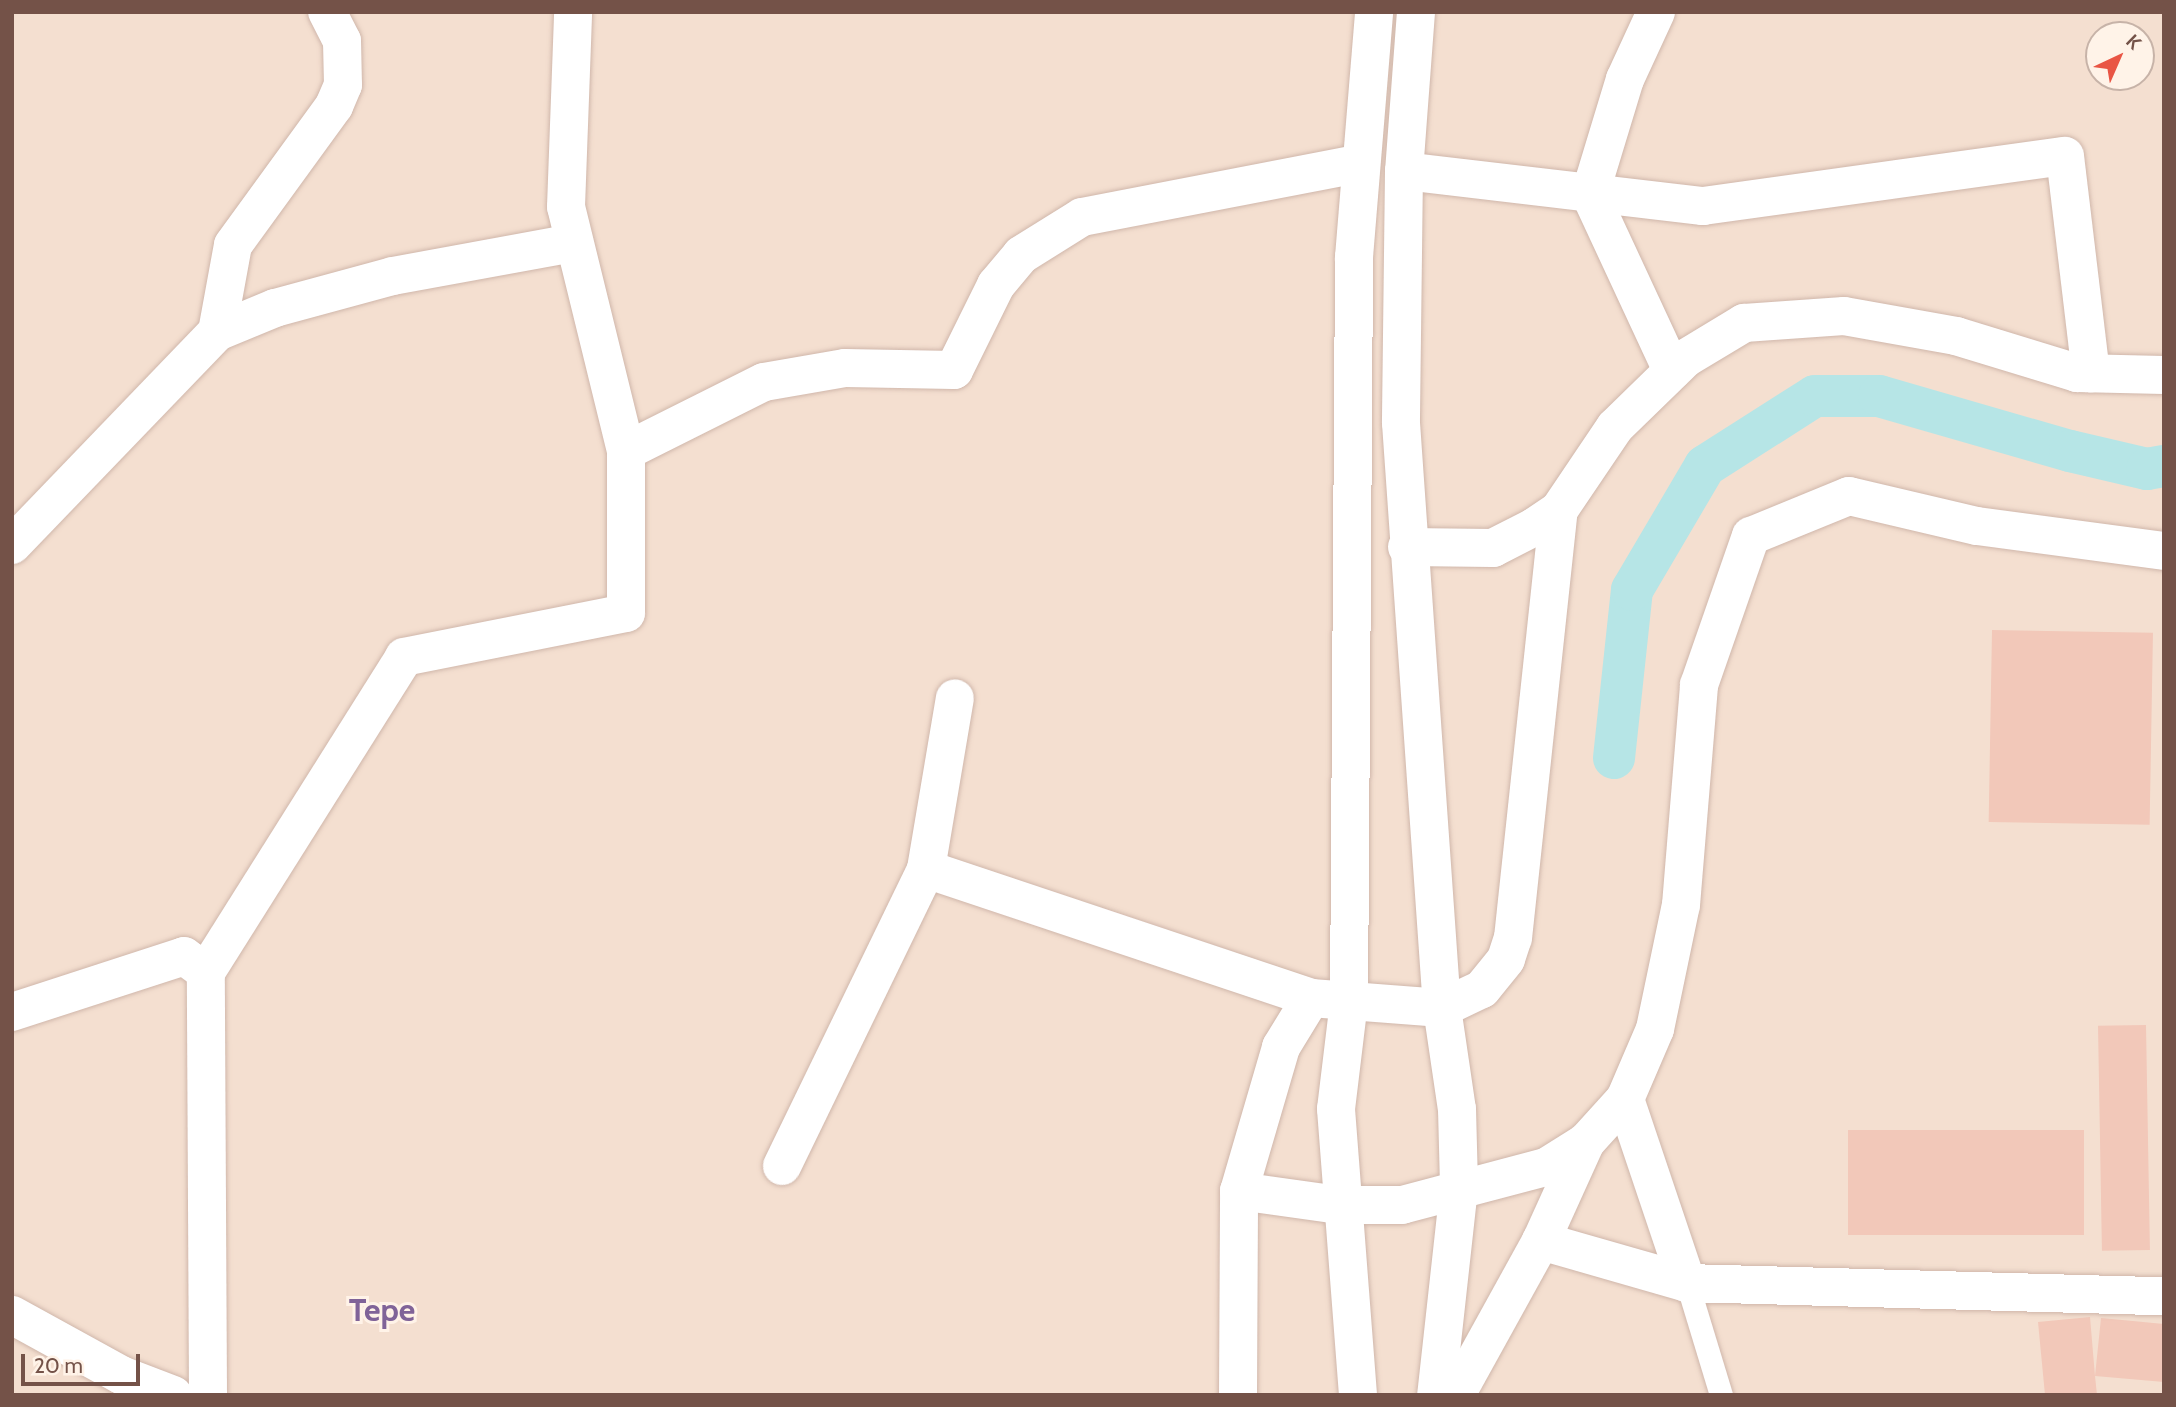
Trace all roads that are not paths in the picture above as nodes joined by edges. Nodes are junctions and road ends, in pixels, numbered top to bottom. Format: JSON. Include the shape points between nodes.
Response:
{"nodes":[{"id":1,"x":327,"y":12,"type":"edge"},
{"id":2,"x":573,"y":12,"type":"edge"},
{"id":3,"x":1374,"y":12,"type":"edge"},
{"id":4,"x":1416,"y":12,"type":"edge"},
{"id":5,"x":1656,"y":12,"type":"edge"},
{"id":6,"x":1358,"y":164,"type":"junction"},
{"id":7,"x":1404,"y":171,"type":"junction"},
{"id":8,"x":1590,"y":194,"type":"junction"},
{"id":9,"x":572,"y":243,"type":"junction"},
{"id":10,"x":217,"y":332,"type":"junction"},
{"id":11,"x":1672,"y":372,"type":"junction"},
{"id":12,"x":2091,"y":373,"type":"junction"},
{"id":13,"x":2164,"y":374,"type":"edge"},
{"id":14,"x":626,"y":451,"type":"junction"},
{"id":15,"x":1559,"y":510,"type":"junction"},
{"id":16,"x":12,"y":545,"type":"edge"},
{"id":17,"x":1407,"y":547,"type":"junction"},
{"id":18,"x":2164,"y":551,"type":"edge"},
{"id":19,"x":955,"y":698,"type":"dead end"},
{"id":20,"x":926,"y":869,"type":"junction"},
{"id":21,"x":206,"y":972,"type":"junction"},
{"id":22,"x":1311,"y":998,"type":"junction"},
{"id":23,"x":1349,"y":1001,"type":"junction"},
{"id":24,"x":1442,"y":1008,"type":"junction"},
{"id":25,"x":12,"y":1012,"type":"edge"},
{"id":26,"x":1626,"y":1099,"type":"junction"},
{"id":27,"x":1586,"y":1142,"type":"junction"},
{"id":28,"x":782,"y":1166,"type":"dead end"},
{"id":29,"x":1459,"y":1188,"type":"junction"},
{"id":30,"x":1238,"y":1191,"type":"junction"},
{"id":31,"x":1339,"y":1205,"type":"junction"},
{"id":32,"x":1541,"y":1241,"type":"junction"},
{"id":33,"x":1687,"y":1283,"type":"junction"},
{"id":34,"x":2164,"y":1296,"type":"edge"},
{"id":35,"x":12,"y":1315,"type":"edge"},
{"id":36,"x":173,"y":1395,"type":"edge"},
{"id":37,"x":208,"y":1395,"type":"edge"},
{"id":38,"x":1238,"y":1395,"type":"edge"},
{"id":39,"x":1358,"y":1395,"type":"edge"},
{"id":40,"x":1436,"y":1395,"type":"edge"},
{"id":41,"x":1456,"y":1395,"type":"edge"},
{"id":42,"x":1721,"y":1395,"type":"edge"}],
"edges":[{"from":1,"to":10,"type":"street","via":[[342,41],[343,85],[334,106],[233,245]]},
{"from":2,"to":9,"type":"street","via":[[566,207]]},
{"from":3,"to":6,"type":"street"},
{"from":4,"to":7,"type":"street"},
{"from":5,"to":8,"type":"street","via":[[1625,79]]},
{"from":6,"to":14,"type":"street","via":[[1082,217],[1021,255],[996,285],[954,370],[845,368],[777,379]]},
{"from":6,"to":23,"type":"street","via":[[1351,350]]},
{"from":7,"to":8,"type":"street"},
{"from":7,"to":17,"type":"street","via":[[1401,409]]},
{"from":8,"to":11,"type":"street"},
{"from":8,"to":12,"type":"street","via":[[1703,206],[2065,156]]},
{"from":9,"to":10,"type":"street","via":[[393,276],[275,308]]},
{"from":9,"to":14,"type":"street"},
{"from":10,"to":16,"type":"street"},
{"from":11,"to":12,"type":"street","via":[[1744,323],[1844,316],[1956,336]]},
{"from":11,"to":15,"type":"street","via":[[1615,427]]},
{"from":12,"to":13,"type":"street"},
{"from":14,"to":21,"type":"street","via":[[626,613],[404,657]]},
{"from":15,"to":17,"type":"street","via":[[1493,548]]},
{"from":15,"to":24,"type":"street","via":[[1513,938],[1488,984]]},
{"from":17,"to":24,"type":"street"},
{"from":18,"to":26,"type":"street","via":[[1977,526],[1849,496],[1751,536],[1699,685],[1681,905],[1655,1029]]},
{"from":19,"to":20,"type":"street"},
{"from":20,"to":22,"type":"street"},
{"from":20,"to":28,"type":"street"},
{"from":21,"to":25,"type":"street","via":[[184,956]]},
{"from":21,"to":37,"type":"street"},
{"from":22,"to":23,"type":"street"},
{"from":22,"to":30,"type":"street","via":[[1281,1047]]},
{"from":23,"to":24,"type":"street"},
{"from":23,"to":31,"type":"street","via":[[1336,1109]]},
{"from":24,"to":29,"type":"street","via":[[1457,1109]]},
{"from":26,"to":27,"type":"street"},
{"from":26,"to":33,"type":"street"},
{"from":27,"to":29,"type":"street","via":[[1546,1167]]},
{"from":27,"to":32,"type":"street"},
{"from":29,"to":31,"type":"street","via":[[1402,1205]]},
{"from":29,"to":40,"type":"street"},
{"from":30,"to":31,"type":"street"},
{"from":30,"to":38,"type":"street"},
{"from":31,"to":39,"type":"street"},
{"from":32,"to":33,"type":"street"},
{"from":32,"to":41,"type":"street"},
{"from":33,"to":34,"type":"street"},
{"from":33,"to":42,"type":"lane"},
{"from":35,"to":36,"type":"street","via":[[121,1375]]}]}
